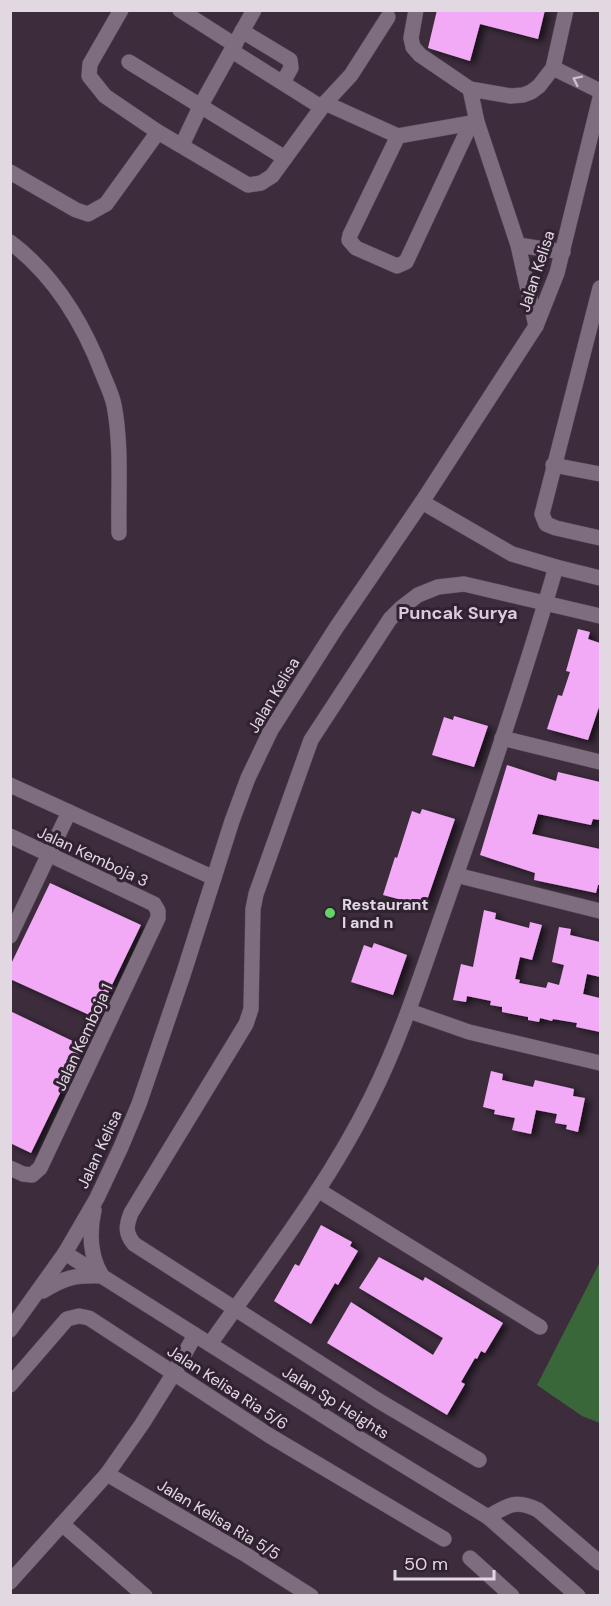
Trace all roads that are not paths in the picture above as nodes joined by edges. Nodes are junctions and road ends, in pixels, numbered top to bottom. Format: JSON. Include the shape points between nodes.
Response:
{"nodes":[{"id":1,"x":121,"y":10,"type":"edge"},
{"id":2,"x":180,"y":10,"type":"edge"},
{"id":3,"x":254,"y":10,"type":"edge"},
{"id":4,"x":416,"y":10,"type":"edge"},
{"id":5,"x":566,"y":10,"type":"edge"},
{"id":6,"x":383,"y":14,"type":"edge"},
{"id":7,"x":412,"y":27,"type":"junction"},
{"id":8,"x":236,"y":42,"type":"junction"},
{"id":9,"x":129,"y":62,"type":"dead end"},
{"id":10,"x":553,"y":68,"type":"junction"},
{"id":11,"x":283,"y":82,"type":"junction"},
{"id":12,"x":470,"y":89,"type":"junction"},
{"id":13,"x":600,"y":92,"type":"edge"},
{"id":14,"x":600,"y":98,"type":"edge"},
{"id":15,"x":201,"y":105,"type":"junction"},
{"id":16,"x":323,"y":105,"type":"junction"},
{"id":17,"x":474,"y":122,"type":"junction"},
{"id":18,"x":158,"y":132,"type":"junction"},
{"id":19,"x":398,"y":136,"type":"junction"},
{"id":20,"x":182,"y":145,"type":"junction"},
{"id":21,"x":285,"y":158,"type":"junction"},
{"id":22,"x":10,"y":172,"type":"edge"},
{"id":23,"x":10,"y":242,"type":"edge"},
{"id":24,"x":518,"y":245,"type":"junction"},
{"id":25,"x":563,"y":252,"type":"junction"},
{"id":26,"x":600,"y":288,"type":"edge"},
{"id":27,"x":536,"y":326,"type":"junction"},
{"id":28,"x":554,"y":465,"type":"junction"},
{"id":29,"x":600,"y":474,"type":"edge"},
{"id":30,"x":422,"y":502,"type":"junction"},
{"id":31,"x":118,"y":533,"type":"dead end"},
{"id":32,"x":600,"y":538,"type":"edge"},
{"id":33,"x":556,"y":567,"type":"junction"},
{"id":34,"x":600,"y":578,"type":"edge"},
{"id":35,"x":545,"y":604,"type":"junction"},
{"id":36,"x":600,"y":616,"type":"edge"},
{"id":37,"x":502,"y":738,"type":"junction"},
{"id":38,"x":600,"y":762,"type":"edge"},
{"id":39,"x":10,"y":785,"type":"edge"},
{"id":40,"x":69,"y":812,"type":"junction"},
{"id":41,"x":10,"y":836,"type":"edge"},
{"id":42,"x":49,"y":854,"type":"junction"},
{"id":43,"x":456,"y":875,"type":"junction"},
{"id":44,"x":214,"y":878,"type":"junction"},
{"id":45,"x":158,"y":911,"type":"joint"},
{"id":46,"x":600,"y":911,"type":"edge"},
{"id":47,"x":10,"y":936,"type":"edge"},
{"id":48,"x":409,"y":1011,"type":"junction"},
{"id":49,"x":600,"y":1063,"type":"edge"},
{"id":50,"x":10,"y":1168,"type":"edge"},
{"id":51,"x":318,"y":1190,"type":"junction"},
{"id":52,"x":97,"y":1198,"type":"junction"},
{"id":53,"x":65,"y":1253,"type":"junction"},
{"id":54,"x":102,"y":1276,"type":"junction"},
{"id":55,"x":37,"y":1294,"type":"junction"},
{"id":56,"x":235,"y":1308,"type":"junction"},
{"id":57,"x":540,"y":1327,"type":"dead end"},
{"id":58,"x":10,"y":1330,"type":"edge"},
{"id":59,"x":195,"y":1335,"type":"junction"},
{"id":60,"x":210,"y":1344,"type":"junction"},
{"id":61,"x":174,"y":1373,"type":"junction"},
{"id":62,"x":10,"y":1385,"type":"edge"},
{"id":63,"x":479,"y":1460,"type":"dead end"},
{"id":64,"x":107,"y":1474,"type":"junction"},
{"id":65,"x":488,"y":1517,"type":"junction"},
{"id":66,"x":62,"y":1524,"type":"junction"},
{"id":67,"x":444,"y":1539,"type":"dead end"},
{"id":68,"x":470,"y":1558,"type":"dead end"},
{"id":69,"x":600,"y":1563,"type":"edge"},
{"id":70,"x":10,"y":1582,"type":"edge"},
{"id":71,"x":145,"y":1596,"type":"edge"},
{"id":72,"x":311,"y":1596,"type":"edge"},
{"id":73,"x":512,"y":1596,"type":"edge"},
{"id":74,"x":578,"y":1596,"type":"edge"}],
"edges":[{"from":1,"to":18,"type":"street","via":[[90,64],[89,76],[105,96]]},
{"from":2,"to":8,"type":"street"},
{"from":3,"to":8,"type":"street"},
{"from":4,"to":7,"type":"street"},
{"from":5,"to":10,"type":"street"},
{"from":6,"to":7,"type":"street"},
{"from":6,"to":16,"type":"street","via":[[351,75]]},
{"from":7,"to":12,"type":"street","via":[[413,47],[420,55]]},
{"from":8,"to":11,"type":"street"},
{"from":8,"to":11,"type":"street","via":[[290,60],[291,68]]},
{"from":8,"to":15,"type":"street"},
{"from":9,"to":15,"type":"street"},
{"from":10,"to":12,"type":"street","via":[[539,86],[523,95]]},
{"from":13,"to":10,"type":"street","one_way":true},
{"from":11,"to":16,"type":"street"},
{"from":12,"to":17,"type":"street"},
{"from":14,"to":25,"type":"street","name":"Jalan Kelisa"},
{"from":15,"to":20,"type":"street"},
{"from":15,"to":21,"type":"street"},
{"from":16,"to":19,"type":"street"},
{"from":16,"to":21,"type":"street"},
{"from":17,"to":19,"type":"street"},
{"from":17,"to":19,"type":"street","via":[[406,262],[397,266],[356,248],[349,240]]},
{"from":17,"to":24,"type":"street"},
{"from":18,"to":20,"type":"street"},
{"from":18,"to":22,"type":"street","via":[[106,204],[88,214]]},
{"from":20,"to":21,"type":"street","via":[[248,185],[265,182]]},
{"from":23,"to":31,"type":"street","via":[[64,298],[94,351],[114,404]]},
{"from":24,"to":25,"type":"street"},
{"from":24,"to":27,"type":"street"},
{"from":25,"to":27,"type":"street","name":"Jalan Kelisa"},
{"from":26,"to":28,"type":"street"},
{"from":27,"to":30,"type":"street","name":"Jalan Kelisa"},
{"from":28,"to":29,"type":"street"},
{"from":28,"to":32,"type":"street","via":[[542,514],[546,524]]},
{"from":30,"to":33,"type":"street","via":[[512,554]]},
{"from":30,"to":44,"type":"street","name":"Jalan Kelisa","via":[[271,730],[248,778]]},
{"from":33,"to":34,"type":"street"},
{"from":33,"to":35,"type":"street"},
{"from":35,"to":36,"type":"street"},
{"from":35,"to":37,"type":"street"},
{"from":35,"to":56,"type":"street","via":[[464,584],[438,587],[418,595],[390,619],[311,740],[256,894],[250,1016],[126,1225],[127,1236],[134,1244]]},
{"from":37,"to":38,"type":"street"},
{"from":37,"to":43,"type":"street"},
{"from":39,"to":40,"type":"street"},
{"from":40,"to":42,"type":"street"},
{"from":40,"to":44,"type":"street"},
{"from":41,"to":42,"type":"street","name":"Jalan Kemboja 3"},
{"from":42,"to":45,"type":"street","name":"Jalan Kemboja 3","via":[[153,904]]},
{"from":42,"to":47,"type":"street"},
{"from":43,"to":46,"type":"street"},
{"from":43,"to":48,"type":"street"},
{"from":44,"to":52,"type":"street","name":"Jalan Kelisa","via":[[139,1104]]},
{"from":45,"to":50,"type":"street","name":"Jalan Kemboja 1","via":[[40,1168],[32,1174]]},
{"from":48,"to":49,"type":"street","via":[[469,1032]]},
{"from":48,"to":51,"type":"street","via":[[372,1097]]},
{"from":51,"to":56,"type":"street"},
{"from":51,"to":57,"type":"street"},
{"from":52,"to":53,"type":"street","name":"Jalan Kelisa"},
{"from":52,"to":54,"type":"street","via":[[90,1241]]},
{"from":53,"to":54,"type":"street","name":"Jalan Sp Heights"},
{"from":53,"to":55,"type":"street","name":"Jalan Kelisa"},
{"from":54,"to":55,"type":"street","via":[[72,1276]]},
{"from":54,"to":59,"type":"street","name":"Jalan Sp Heights"},
{"from":55,"to":58,"type":"street","name":"Jalan Kelisa"},
{"from":56,"to":60,"type":"street"},
{"from":56,"to":63,"type":"street"},
{"from":59,"to":60,"type":"street","name":"Jalan Sp Heights"},
{"from":59,"to":61,"type":"street"},
{"from":60,"to":65,"type":"street","name":"Jalan Sp Heights"},
{"from":61,"to":62,"type":"street","name":"Jalan Kelisa Ria 5/6","via":[[89,1318],[79,1316],[68,1318]]},
{"from":61,"to":64,"type":"street"},
{"from":61,"to":67,"type":"street","name":"Jalan Kelisa Ria 5/6","via":[[270,1436]]},
{"from":64,"to":66,"type":"street"},
{"from":64,"to":72,"type":"street","name":"Jalan Kelisa Ria 5/5"},
{"from":65,"to":69,"type":"street","via":[[513,1503],[526,1504]]},
{"from":65,"to":74,"type":"street","name":"Jalan Sp Heights"},
{"from":66,"to":70,"type":"street"},
{"from":66,"to":71,"type":"street"},
{"from":68,"to":73,"type":"street"}]}
